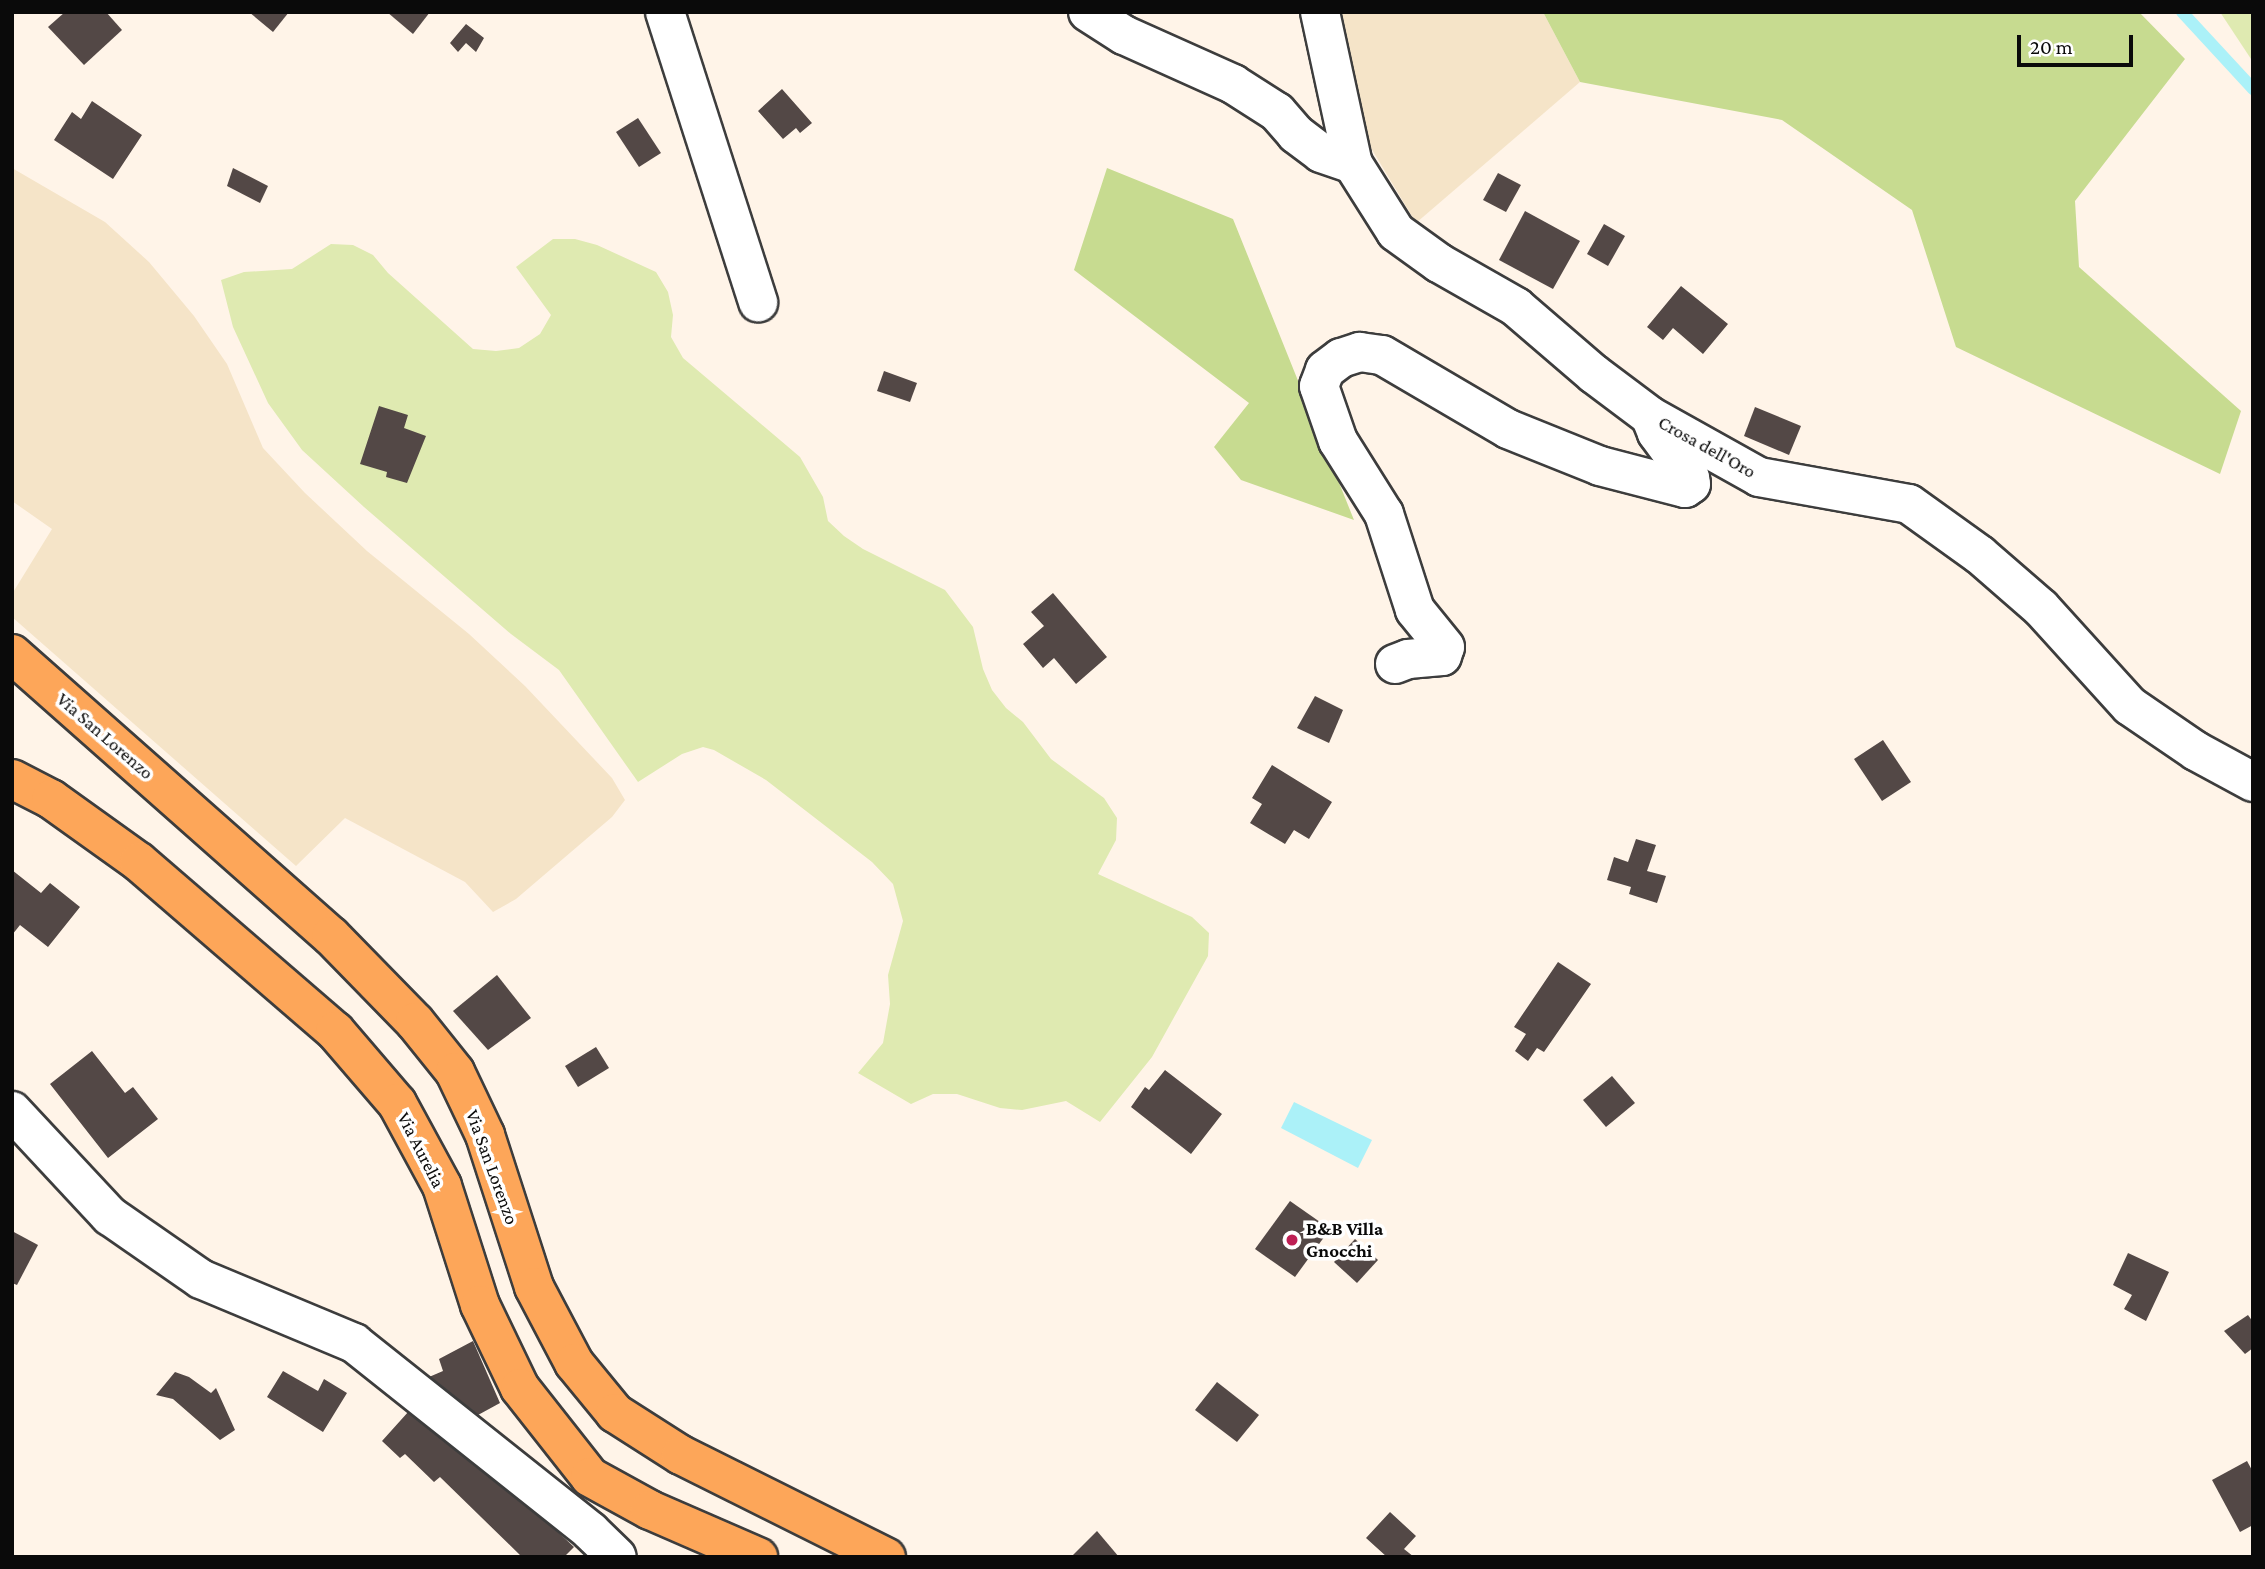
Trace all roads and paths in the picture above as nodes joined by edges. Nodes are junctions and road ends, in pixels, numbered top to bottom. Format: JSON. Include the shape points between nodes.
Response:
{"nodes":[{"id":1,"x":665,"y":12,"type":"edge"},
{"id":2,"x":1088,"y":12,"type":"edge"},
{"id":3,"x":1320,"y":12,"type":"edge"},
{"id":4,"x":1353,"y":164,"type":"junction"},
{"id":5,"x":758,"y":302,"type":"dead end"},
{"id":6,"x":1650,"y":416,"type":"junction"},
{"id":7,"x":12,"y":654,"type":"edge"},
{"id":8,"x":1395,"y":664,"type":"dead end"},
{"id":9,"x":12,"y":779,"type":"edge"},
{"id":10,"x":2253,"y":782,"type":"edge"},
{"id":11,"x":12,"y":1111,"type":"edge"},
{"id":12,"x":612,"y":1492,"type":"junction"},
{"id":13,"x":590,"y":1531,"type":"junction"},
{"id":14,"x":618,"y":1557,"type":"edge"},
{"id":15,"x":758,"y":1557,"type":"edge"},
{"id":16,"x":887,"y":1557,"type":"edge"}],
"edges":[{"from":1,"to":5,"type":"street"},
{"from":2,"to":4,"type":"street","via":[[1124,36],[1233,83],[1277,112],[1321,153]]},
{"from":3,"to":4,"type":"street","name":"Crosa dell'Oro"},
{"from":4,"to":6,"type":"street","name":"Crosa dell'Oro","via":[[1396,232],[1516,307]]},
{"from":6,"to":8,"type":"street","via":[[1690,478],[1692,484],[1685,488],[1600,466],[1508,429],[1382,355],[1360,352],[1325,370],[1318,386],[1333,429],[1384,514],[1415,610],[1445,647],[1442,656]]},
{"from":6,"to":10,"type":"street","name":"Crosa dell'Oro","via":[[1759,477],[1909,503],[1980,555],[2041,608],[2130,706],[2196,751]]},
{"from":7,"to":16,"type":"main road","name":"Via San Lorenzo","via":[[331,936],[415,1022],[455,1072],[485,1135],[534,1287],[574,1363],[615,1413],[681,1455]]},
{"from":9,"to":12,"type":"main road","name":"Via Aurelia","via":[[51,799],[139,862],[335,1031],[397,1103],[442,1186],[480,1306],[520,1388],[590,1477]]},
{"from":11,"to":13,"type":"street","via":[[110,1216],[201,1279],[354,1343]]},
{"from":12,"to":13,"type":"street"},
{"from":12,"to":15,"type":"main road","name":"Via Aurelia"},
{"from":13,"to":14,"type":"street"}]}
